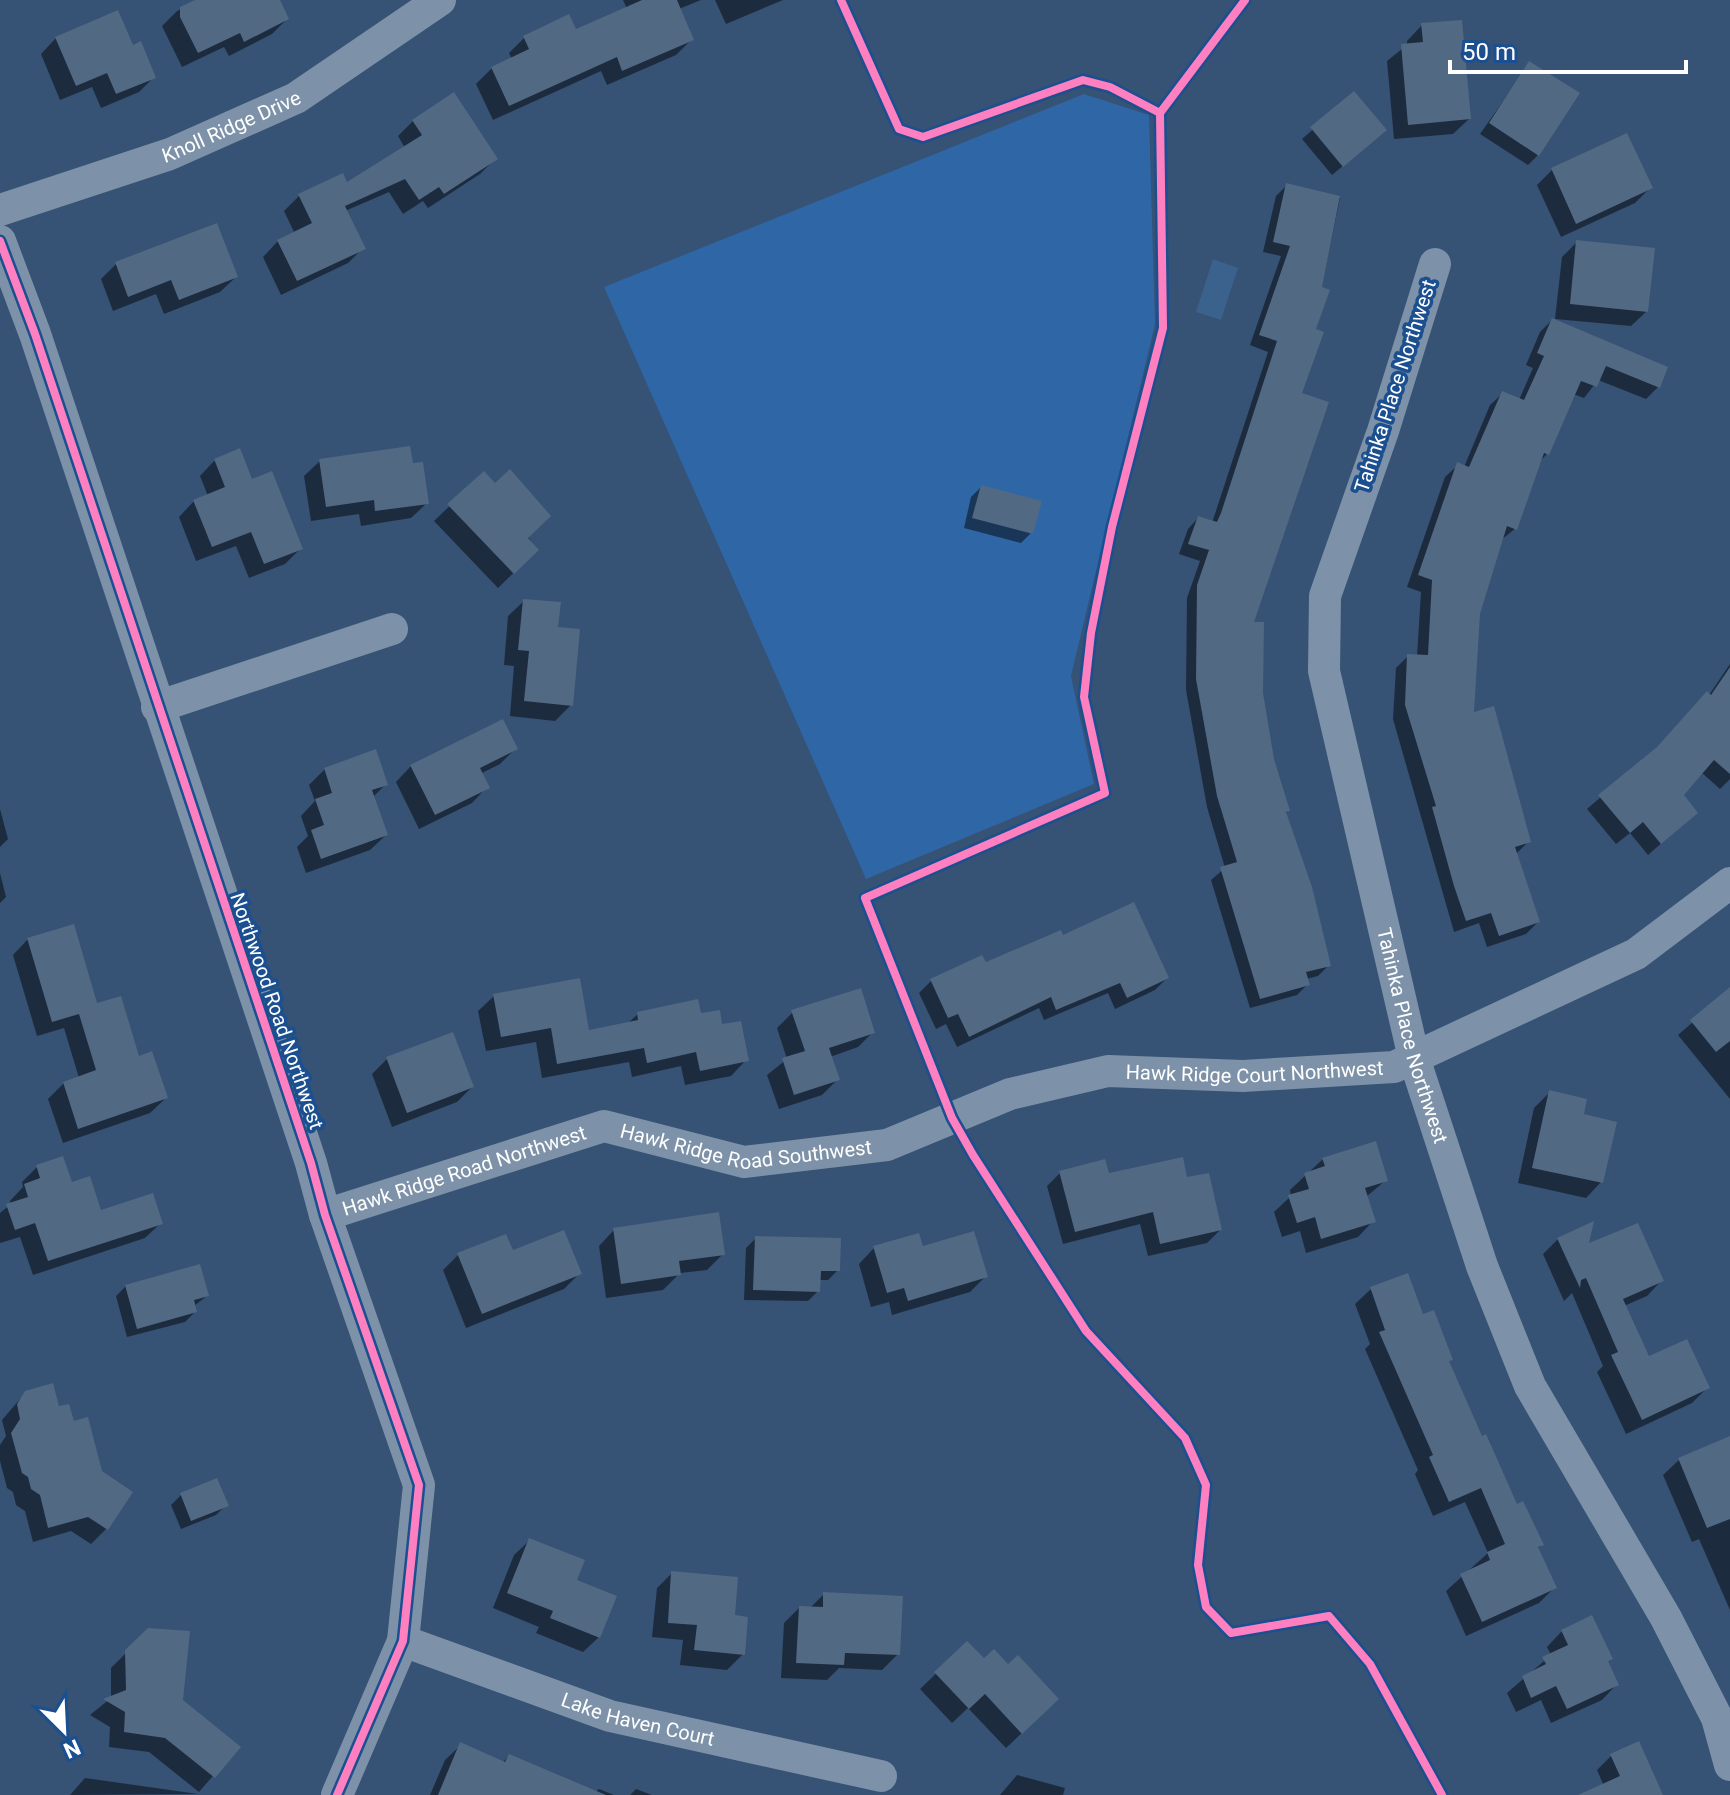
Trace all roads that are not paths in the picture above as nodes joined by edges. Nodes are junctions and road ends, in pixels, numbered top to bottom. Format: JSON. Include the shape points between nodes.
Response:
{"nodes":[{"id":1,"x":440,"y":0,"type":"edge"},
{"id":2,"x":0,"y":210,"type":"edge"},
{"id":3,"x":0,"y":241,"type":"edge"},
{"id":4,"x":1435,"y":264,"type":"dead end"},
{"id":5,"x":392,"y":629,"type":"dead end"},
{"id":6,"x":157,"y":707,"type":"junction"},
{"id":7,"x":1730,"y":883,"type":"edge"},
{"id":8,"x":1414,"y":1058,"type":"junction"},
{"id":9,"x":604,"y":1126,"type":"joint"},
{"id":10,"x":887,"y":1145,"type":"joint"},
{"id":11,"x":325,"y":1215,"type":"junction"},
{"id":12,"x":403,"y":1641,"type":"junction"},
{"id":13,"x":1730,"y":1765,"type":"edge"},
{"id":14,"x":881,"y":1776,"type":"dead end"},
{"id":15,"x":337,"y":1795,"type":"edge"}],
"edges":[{"from":1,"to":2,"type":"street","name":"Knoll Ridge Drive","via":[[296,98],[170,154]]},
{"from":3,"to":6,"type":"street","name":"Northwood Road Northwest"},
{"from":4,"to":8,"type":"street","name":"Tahinka Place Northwest","via":[[1325,596],[1324,671]]},
{"from":5,"to":6,"type":"street"},
{"from":6,"to":11,"type":"street","name":"Northwood Road Northwest"},
{"from":7,"to":8,"type":"street","name":"Hawk Ridge Court Northwest","via":[[1636,954]]},
{"from":8,"to":10,"type":"street","name":"Hawk Ridge Court Northwest","via":[[1394,1067],[1243,1076],[1108,1071],[1010,1094]]},
{"from":8,"to":13,"type":"street","name":"Tahinka Place Northwest","via":[[1482,1266],[1530,1386],[1666,1618],[1717,1718]]},
{"from":9,"to":10,"type":"street","name":"Hawk Ridge Road Southwest","via":[[744,1162]]},
{"from":9,"to":11,"type":"street","name":"Hawk Ridge Road Northwest"},
{"from":11,"to":12,"type":"street","name":"Northwood Road Northwest","via":[[419,1485]]},
{"from":12,"to":14,"type":"street","name":"Lake Haven Court","via":[[610,1716]]},
{"from":12,"to":15,"type":"street","name":"Northwood Road Northwest"}]}
